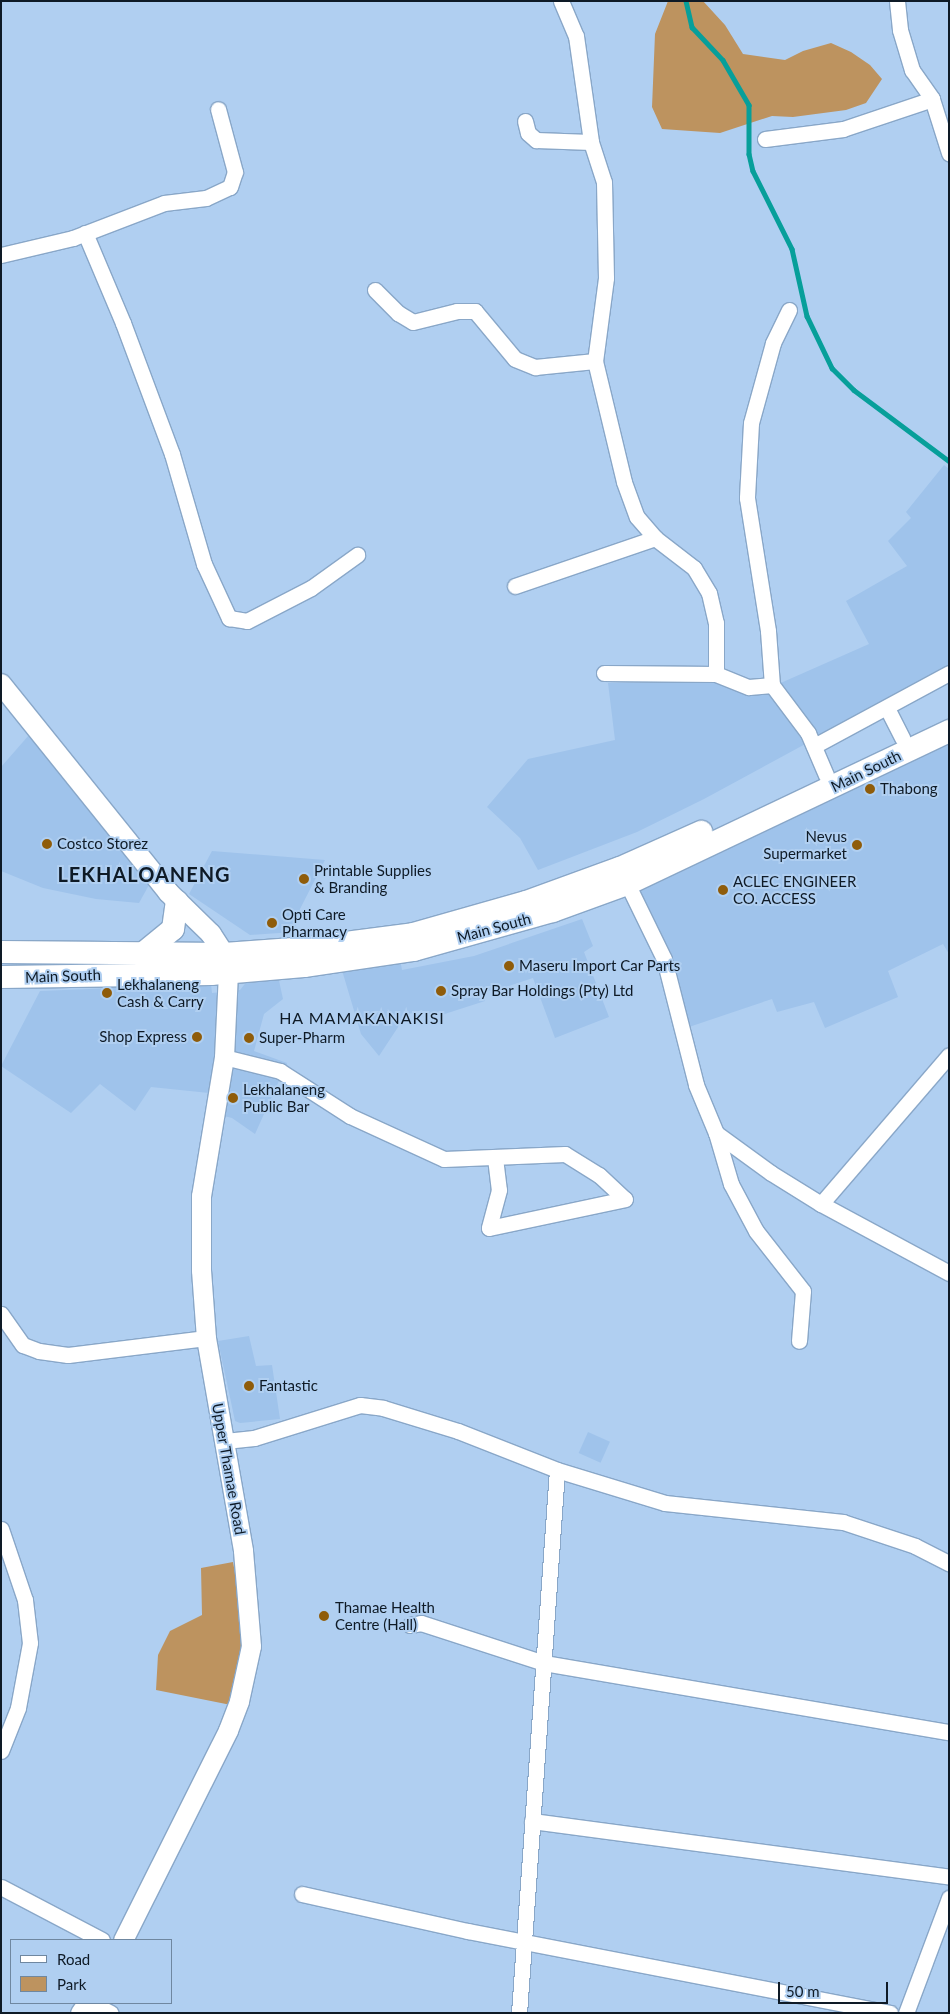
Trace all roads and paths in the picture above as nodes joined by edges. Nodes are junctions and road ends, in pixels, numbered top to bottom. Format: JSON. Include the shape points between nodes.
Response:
{"nodes":[{"id":1,"x":561,"y":1,"type":"edge"},
{"id":2,"x":897,"y":1,"type":"edge"},
{"id":3,"x":932,"y":99,"type":"junction"},
{"id":4,"x":218,"y":109,"type":"dead end"},
{"id":5,"x":525,"y":121,"type":"dead end"},
{"id":6,"x":764,"y":138,"type":"dead end"},
{"id":7,"x":591,"y":142,"type":"junction"},
{"id":8,"x":949,"y":153,"type":"edge"},
{"id":9,"x":85,"y":234,"type":"junction"},
{"id":10,"x":1,"y":255,"type":"edge"},
{"id":11,"x":375,"y":290,"type":"dead end"},
{"id":12,"x":789,"y":310,"type":"dead end"},
{"id":13,"x":595,"y":361,"type":"junction"},
{"id":14,"x":655,"y":538,"type":"junction"},
{"id":15,"x":357,"y":555,"type":"dead end"},
{"id":16,"x":515,"y":586,"type":"dead end"},
{"id":17,"x":604,"y":673,"type":"dead end"},
{"id":18,"x":949,"y":673,"type":"edge"},
{"id":19,"x":716,"y":674,"type":"junction"},
{"id":20,"x":1,"y":684,"type":"edge"},
{"id":21,"x":772,"y":685,"type":"junction"},
{"id":22,"x":887,"y":708,"type":"junction"},
{"id":23,"x":949,"y":715,"type":"edge"},
{"id":24,"x":949,"y":731,"type":"edge"},
{"id":25,"x":902,"y":738,"type":"junction"},
{"id":26,"x":814,"y":746,"type":"junction"},
{"id":27,"x":826,"y":775,"type":"junction"},
{"id":28,"x":624,"y":876,"type":"junction"},
{"id":29,"x":177,"y":901,"type":"junction"},
{"id":30,"x":1,"y":952,"type":"edge"},
{"id":31,"x":141,"y":955,"type":"junction"},
{"id":32,"x":226,"y":963,"type":"junction"},
{"id":33,"x":1,"y":977,"type":"edge"},
{"id":34,"x":949,"y":1055,"type":"edge"},
{"id":35,"x":224,"y":1057,"type":"junction"},
{"id":36,"x":716,"y":1133,"type":"junction"},
{"id":37,"x":495,"y":1158,"type":"junction"},
{"id":38,"x":821,"y":1204,"type":"junction"},
{"id":39,"x":949,"y":1273,"type":"edge"},
{"id":40,"x":1,"y":1314,"type":"edge"},
{"id":41,"x":206,"y":1338,"type":"junction"},
{"id":42,"x":799,"y":1341,"type":"dead end"},
{"id":43,"x":225,"y":1441,"type":"junction"},
{"id":44,"x":557,"y":1470,"type":"junction"},
{"id":45,"x":1,"y":1529,"type":"edge"},
{"id":46,"x":949,"y":1563,"type":"edge"},
{"id":47,"x":410,"y":1625,"type":"dead end"},
{"id":48,"x":544,"y":1663,"type":"junction"},
{"id":49,"x":949,"y":1732,"type":"edge"},
{"id":50,"x":1,"y":1750,"type":"edge"},
{"id":51,"x":532,"y":1821,"type":"junction"},
{"id":52,"x":949,"y":1877,"type":"edge"},
{"id":53,"x":1,"y":1887,"type":"edge"},
{"id":54,"x":302,"y":1894,"type":"dead end"},
{"id":55,"x":949,"y":1898,"type":"edge"},
{"id":56,"x":100,"y":1939,"type":"edge"},
{"id":57,"x":124,"y":1939,"type":"edge"},
{"id":58,"x":522,"y":1941,"type":"junction"},
{"id":59,"x":93,"y":2004,"type":"edge"},
{"id":60,"x":111,"y":2013,"type":"edge"},
{"id":61,"x":519,"y":2013,"type":"edge"},
{"id":62,"x":890,"y":2013,"type":"edge"},
{"id":63,"x":906,"y":2013,"type":"edge"}],
"edges":[{"from":1,"to":7,"type":"street","via":[[576,36]]},
{"from":2,"to":3,"type":"street","via":[[900,30],[912,70]]},
{"from":3,"to":6,"type":"street","via":[[843,129]]},
{"from":3,"to":8,"type":"street"},
{"from":4,"to":9,"type":"street","via":[[235,172],[230,187],[206,198],[164,203]]},
{"from":5,"to":7,"type":"street","via":[[528,133],[536,140]]},
{"from":7,"to":13,"type":"street","via":[[604,182],[606,244],[606,278]]},
{"from":9,"to":10,"type":"street"},
{"from":9,"to":15,"type":"street","via":[[123,323],[172,454],[204,564],[229,618],[246,621],[311,588]]},
{"from":11,"to":13,"type":"street","via":[[398,313],[413,322],[457,311],[475,311],[515,359],[535,367]]},
{"from":12,"to":21,"type":"street","via":[[773,343],[751,422],[747,498]]},
{"from":13,"to":14,"type":"street","via":[[624,482],[637,517]]},
{"from":14,"to":16,"type":"street"},
{"from":14,"to":19,"type":"street","via":[[694,568],[709,593],[716,623]]},
{"from":17,"to":19,"type":"street"},
{"from":18,"to":22,"type":"street"},
{"from":19,"to":21,"type":"street","via":[[749,687]]},
{"from":20,"to":29,"type":"main road"},
{"from":21,"to":26,"type":"street"},
{"from":22,"to":25,"type":"street"},
{"from":22,"to":26,"type":"street"},
{"from":23,"to":25,"type":"main road","name":"Main South"},
{"from":24,"to":28,"type":"main road","name":"Main South"},
{"from":25,"to":27,"type":"main road","name":"Main South"},
{"from":26,"to":27,"type":"street"},
{"from":27,"to":28,"type":"main road","name":"Main South"},
{"from":28,"to":32,"type":"main road","name":"Main South","via":[[413,934]]},
{"from":28,"to":36,"type":"street","via":[[664,959],[696,1085]]},
{"from":29,"to":31,"type":"main road","via":[[173,929]]},
{"from":29,"to":32,"type":"main road","via":[[211,934]]},
{"from":30,"to":31,"type":"main road","name":"Main South"},
{"from":31,"to":32,"type":"main road","name":"Main South"},
{"from":32,"to":33,"type":"main road","name":"Main South"},
{"from":32,"to":35,"type":"street","name":"Upper Thamae Road"},
{"from":34,"to":38,"type":"street"},
{"from":35,"to":37,"type":"street","via":[[280,1071],[350,1116],[444,1158]]},
{"from":35,"to":41,"type":"street","name":"Upper Thamae Road","via":[[201,1196],[201,1270]]},
{"from":36,"to":38,"type":"street"},
{"from":36,"to":42,"type":"street","via":[[731,1184],[756,1231],[803,1290]]},
{"from":37,"to":37,"type":"street","via":[[565,1154],[599,1175],[625,1199],[489,1228],[499,1190]]},
{"from":38,"to":39,"type":"street"},
{"from":40,"to":41,"type":"street","via":[[23,1345],[40,1352],[68,1355]]},
{"from":41,"to":43,"type":"street","name":"Upper Thamae Road"},
{"from":43,"to":44,"type":"street","via":[[254,1438],[360,1405],[411,1415]]},
{"from":43,"to":57,"type":"street","name":"Upper Thamae Road","via":[[245,1563],[250,1646],[246,1676],[228,1730]]},
{"from":44,"to":46,"type":"street","via":[[665,1503],[843,1522],[915,1546]]},
{"from":44,"to":48,"type":"street"},
{"from":45,"to":50,"type":"street","via":[[26,1600],[30,1643],[18,1708]]},
{"from":47,"to":48,"type":"street","via":[[421,1623]]},
{"from":48,"to":49,"type":"street"},
{"from":48,"to":51,"type":"street"},
{"from":51,"to":52,"type":"street"},
{"from":51,"to":58,"type":"street"},
{"from":53,"to":56,"type":"street"},
{"from":54,"to":58,"type":"street"},
{"from":55,"to":63,"type":"street"},
{"from":58,"to":61,"type":"street"},
{"from":58,"to":62,"type":"street"},
{"from":59,"to":60,"type":"street"}]}
